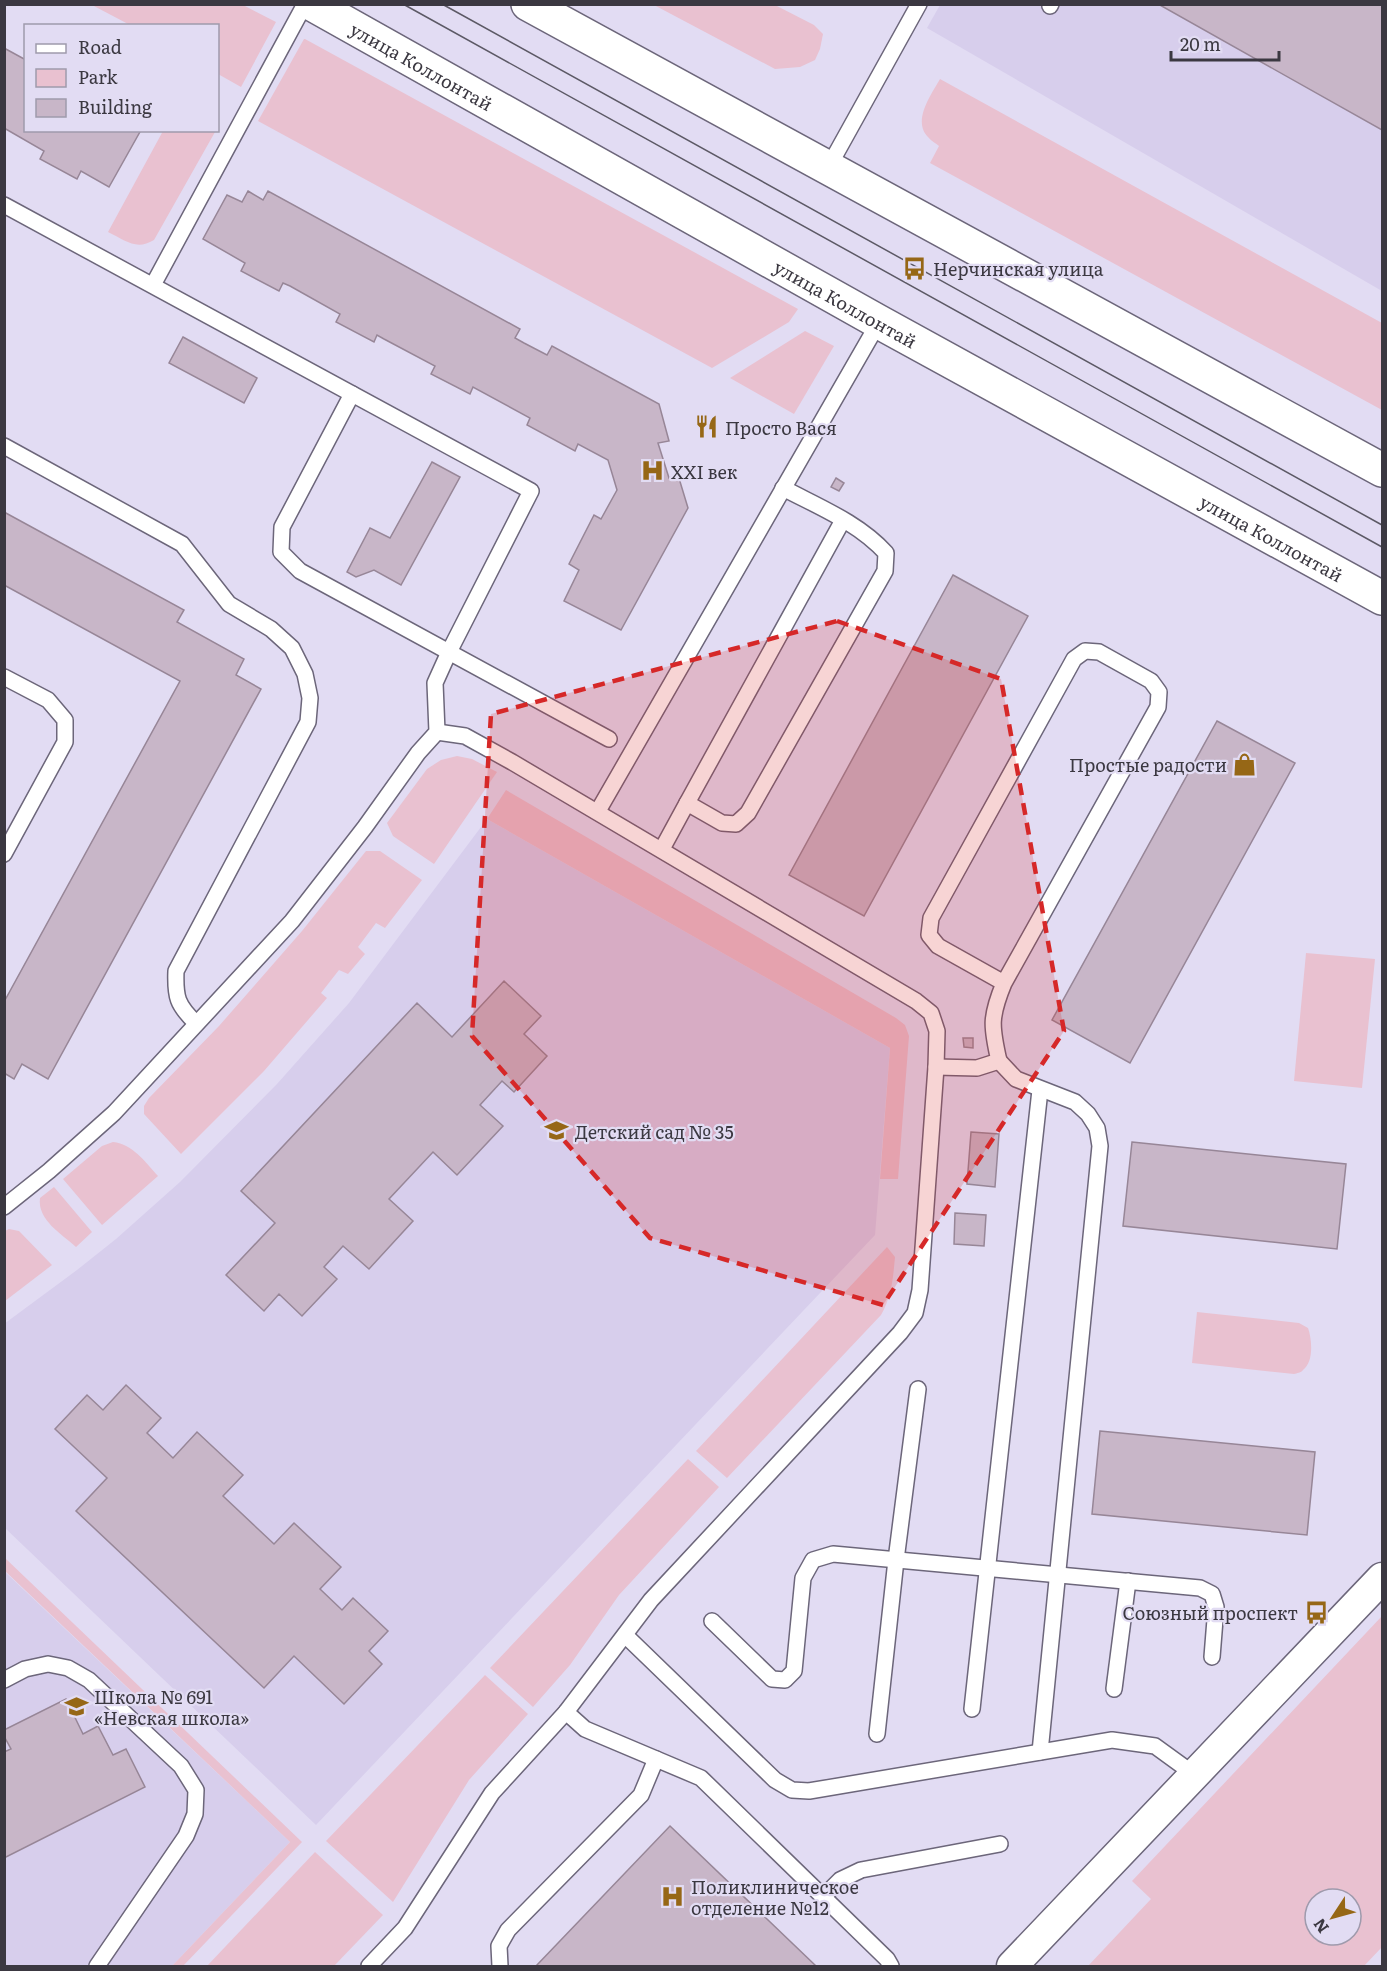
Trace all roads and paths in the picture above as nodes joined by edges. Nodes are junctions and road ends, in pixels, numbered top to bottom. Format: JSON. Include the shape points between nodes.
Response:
{"nodes":[{"id":1,"x":304,"y":4,"type":"edge"},
{"id":2,"x":312,"y":4,"type":"edge"},
{"id":3,"x":528,"y":4,"type":"edge"},
{"id":4,"x":918,"y":5,"type":"edge"},
{"id":5,"x":828,"y":168,"type":"junction"},
{"id":6,"x":4,"y":205,"type":"edge"},
{"id":7,"x":153,"y":285,"type":"junction"},
{"id":8,"x":879,"y":322,"type":"junction"},
{"id":9,"x":352,"y":394,"type":"junction"},
{"id":10,"x":4,"y":446,"type":"edge"},
{"id":11,"x":1383,"y":470,"type":"edge"},
{"id":12,"x":783,"y":488,"type":"junction"},
{"id":13,"x":843,"y":520,"type":"junction"},
{"id":14,"x":1383,"y":597,"type":"edge"},
{"id":15,"x":448,"y":652,"type":"junction"},
{"id":16,"x":4,"y":677,"type":"edge"},
{"id":17,"x":437,"y":732,"type":"junction"},
{"id":18,"x":609,"y":739,"type":"dead end"},
{"id":19,"x":687,"y":803,"type":"junction"},
{"id":20,"x":598,"y":811,"type":"junction"},
{"id":21,"x":662,"y":849,"type":"junction"},
{"id":22,"x":4,"y":854,"type":"edge"},
{"id":23,"x":1004,"y":983,"type":"junction"},
{"id":24,"x":196,"y":1023,"type":"junction"},
{"id":25,"x":999,"y":1061,"type":"junction"},
{"id":26,"x":936,"y":1067,"type":"junction"},
{"id":27,"x":1040,"y":1090,"type":"junction"},
{"id":28,"x":6,"y":1204,"type":"edge"},
{"id":29,"x":918,"y":1389,"type":"dead end"},
{"id":30,"x":896,"y":1560,"type":"junction"},
{"id":31,"x":987,"y":1568,"type":"junction"},
{"id":32,"x":1057,"y":1575,"type":"junction"},
{"id":33,"x":1383,"y":1578,"type":"edge"},
{"id":34,"x":1128,"y":1581,"type":"junction"},
{"id":35,"x":712,"y":1621,"type":"dead end"},
{"id":36,"x":625,"y":1635,"type":"junction"},
{"id":37,"x":1212,"y":1657,"type":"dead end"},
{"id":38,"x":4,"y":1680,"type":"edge"},
{"id":39,"x":1114,"y":1689,"type":"dead end"},
{"id":40,"x":972,"y":1708,"type":"dead end"},
{"id":41,"x":566,"y":1712,"type":"junction"},
{"id":42,"x":878,"y":1734,"type":"dead end"},
{"id":43,"x":1040,"y":1752,"type":"junction"},
{"id":44,"x":656,"y":1759,"type":"junction"},
{"id":45,"x":1195,"y":1775,"type":"junction"},
{"id":46,"x":1000,"y":1844,"type":"dead end"},
{"id":47,"x":824,"y":1896,"type":"junction"},
{"id":48,"x":97,"y":1966,"type":"edge"},
{"id":49,"x":369,"y":1966,"type":"edge"},
{"id":50,"x":500,"y":1966,"type":"edge"},
{"id":51,"x":891,"y":1966,"type":"edge"},
{"id":52,"x":1012,"y":1966,"type":"edge"}],
"edges":[{"from":1,"to":7,"type":"lane"},
{"from":2,"to":8,"type":"main road","name":"улица Коллонтай"},
{"from":3,"to":5,"type":"main road"},
{"from":4,"to":5,"type":"lane"},
{"from":5,"to":11,"type":"main road"},
{"from":6,"to":7,"type":"lane"},
{"from":7,"to":9,"type":"lane"},
{"from":8,"to":12,"type":"lane"},
{"from":8,"to":14,"type":"main road","name":"улица Коллонтай"},
{"from":9,"to":15,"type":"lane","via":[[282,527],[281,552],[300,571]]},
{"from":9,"to":15,"type":"lane","via":[[531,491]]},
{"from":10,"to":24,"type":"lane","via":[[182,544],[229,603],[271,629],[292,648],[305,674],[310,698],[308,722],[176,971],[175,992],[183,1011]]},
{"from":12,"to":13,"type":"lane"},
{"from":12,"to":20,"type":"lane"},
{"from":13,"to":19,"type":"lane"},
{"from":13,"to":19,"type":"lane","via":[[872,536],[886,552],[885,571],[748,813],[736,824],[722,823]]},
{"from":15,"to":17,"type":"lane","via":[[435,683]]},
{"from":15,"to":18,"type":"lane"},
{"from":16,"to":22,"type":"lane","via":[[48,700],[65,720],[65,742]]},
{"from":17,"to":20,"type":"lane","via":[[465,736]]},
{"from":17,"to":24,"type":"lane","via":[[292,921]]},
{"from":19,"to":21,"type":"lane"},
{"from":20,"to":21,"type":"lane"},
{"from":21,"to":26,"type":"lane","via":[[916,1000],[931,1013],[937,1031]]},
{"from":23,"to":23,"type":"lane","via":[[938,946],[929,935],[931,918],[1074,659],[1085,651],[1099,652],[1151,681],[1159,692],[1158,707]]},
{"from":23,"to":25,"type":"lane","via":[[995,1005],[992,1029]]},
{"from":24,"to":28,"type":"lane","via":[[114,1113]]},
{"from":25,"to":26,"type":"lane","via":[[977,1068]]},
{"from":25,"to":27,"type":"lane","via":[[1016,1079]]},
{"from":26,"to":36,"type":"lane","via":[[920,1290],[915,1312],[900,1333],[651,1600]]},
{"from":27,"to":31,"type":"lane"},
{"from":27,"to":32,"type":"lane","via":[[1075,1102],[1088,1114],[1097,1128],[1100,1146]]},
{"from":29,"to":30,"type":"lane"},
{"from":30,"to":31,"type":"lane"},
{"from":30,"to":35,"type":"lane","via":[[833,1554],[813,1560],[803,1578],[794,1671],[785,1680],[772,1679]]},
{"from":30,"to":42,"type":"lane"},
{"from":31,"to":32,"type":"lane"},
{"from":31,"to":40,"type":"lane"},
{"from":32,"to":34,"type":"lane"},
{"from":32,"to":43,"type":"lane"},
{"from":33,"to":45,"type":"street"},
{"from":34,"to":37,"type":"lane","via":[[1200,1588],[1212,1594],[1216,1607]]},
{"from":34,"to":39,"type":"lane"},
{"from":36,"to":41,"type":"lane"},
{"from":36,"to":43,"type":"lane","via":[[775,1780],[792,1790],[809,1791]]},
{"from":38,"to":48,"type":"lane","via":[[25,1669],[48,1664],[68,1668],[89,1680],[181,1766],[196,1790],[195,1814],[186,1836]]},
{"from":41,"to":44,"type":"lane","via":[[585,1730]]},
{"from":41,"to":49,"type":"lane","via":[[492,1793],[405,1928]]},
{"from":43,"to":45,"type":"lane","via":[[1112,1740],[1155,1746]]},
{"from":44,"to":47,"type":"lane","via":[[701,1778]]},
{"from":44,"to":50,"type":"lane","via":[[641,1795],[508,1930],[499,1946]]},
{"from":45,"to":52,"type":"street"},
{"from":46,"to":47,"type":"lane","via":[[861,1870],[840,1880]]},
{"from":47,"to":51,"type":"lane"}]}
